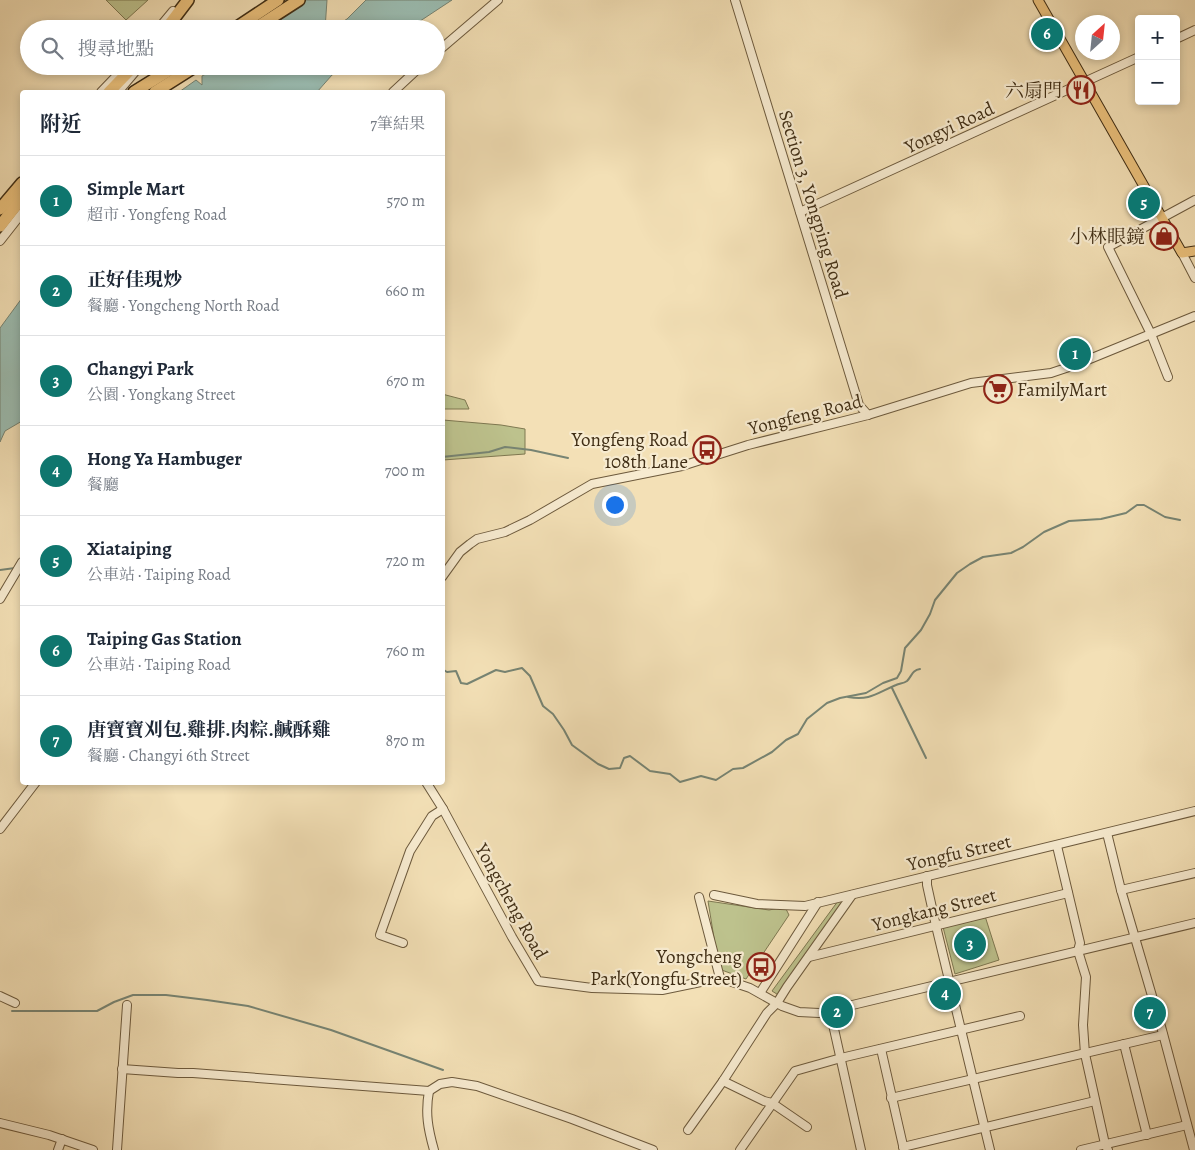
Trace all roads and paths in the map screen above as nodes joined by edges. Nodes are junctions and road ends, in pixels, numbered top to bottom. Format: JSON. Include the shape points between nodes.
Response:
{"nodes":[{"id":1,"x":182,"y":0,"type":"edge"},
{"id":2,"x":188,"y":0,"type":"edge"},
{"id":3,"x":193,"y":0,"type":"edge"},
{"id":4,"x":278,"y":0,"type":"edge"},
{"id":5,"x":299,"y":0,"type":"edge"},
{"id":6,"x":498,"y":0,"type":"edge"},
{"id":7,"x":735,"y":0,"type":"edge"},
{"id":8,"x":1038,"y":0,"type":"edge"},
{"id":9,"x":165,"y":20,"type":"edge"},
{"id":10,"x":173,"y":20,"type":"edge"},
{"id":11,"x":179,"y":20,"type":"edge"},
{"id":12,"x":248,"y":20,"type":"edge"},
{"id":13,"x":268,"y":20,"type":"edge"},
{"id":14,"x":1195,"y":30,"type":"edge"},
{"id":15,"x":1180,"y":37,"type":"edge"},
{"id":16,"x":445,"y":45,"type":"edge"},
{"id":17,"x":1135,"y":59,"type":"edge"},
{"id":18,"x":117,"y":75,"type":"edge"},
{"id":19,"x":125,"y":75,"type":"edge"},
{"id":20,"x":132,"y":75,"type":"edge"},
{"id":21,"x":161,"y":75,"type":"edge"},
{"id":22,"x":182,"y":75,"type":"edge"},
{"id":23,"x":411,"y":75,"type":"edge"},
{"id":24,"x":1084,"y":82,"type":"junction"},
{"id":25,"x":103,"y":90,"type":"edge"},
{"id":26,"x":111,"y":90,"type":"edge"},
{"id":27,"x":120,"y":90,"type":"edge"},
{"id":28,"x":137,"y":90,"type":"edge"},
{"id":29,"x":158,"y":90,"type":"edge"},
{"id":30,"x":395,"y":90,"type":"edge"},
{"id":31,"x":20,"y":174,"type":"edge"},
{"id":32,"x":20,"y":181,"type":"edge"},
{"id":33,"x":20,"y":185,"type":"edge"},
{"id":34,"x":0,"y":198,"type":"edge"},
{"id":35,"x":1195,"y":200,"type":"edge"},
{"id":36,"x":20,"y":201,"type":"edge"},
{"id":37,"x":0,"y":205,"type":"edge"},
{"id":38,"x":0,"y":209,"type":"edge"},
{"id":39,"x":800,"y":212,"type":"junction"},
{"id":40,"x":20,"y":216,"type":"edge"},
{"id":41,"x":1162,"y":218,"type":"junction"},
{"id":42,"x":0,"y":226,"type":"edge"},
{"id":43,"x":0,"y":241,"type":"edge"},
{"id":44,"x":1195,"y":251,"type":"edge"},
{"id":45,"x":1182,"y":253,"type":"junction"},
{"id":46,"x":1195,"y":278,"type":"edge"},
{"id":47,"x":1195,"y":316,"type":"edge"},
{"id":48,"x":1151,"y":334,"type":"junction"},
{"id":49,"x":1168,"y":377,"type":"dead end"},
{"id":50,"x":868,"y":415,"type":"junction"},
{"id":51,"x":20,"y":567,"type":"edge"},
{"id":52,"x":445,"y":573,"type":"edge"},
{"id":53,"x":0,"y":599,"type":"edge"},
{"id":54,"x":34,"y":785,"type":"edge"},
{"id":55,"x":428,"y":785,"type":"edge"},
{"id":56,"x":443,"y":809,"type":"junction"},
{"id":57,"x":1195,"y":811,"type":"edge"},
{"id":58,"x":0,"y":829,"type":"edge"},
{"id":59,"x":1107,"y":833,"type":"junction"},
{"id":60,"x":1057,"y":846,"type":"junction"},
{"id":61,"x":1195,"y":873,"type":"edge"},
{"id":62,"x":927,"y":876,"type":"junction"},
{"id":63,"x":1121,"y":890,"type":"junction"},
{"id":64,"x":1068,"y":893,"type":"junction"},
{"id":65,"x":714,"y":895,"type":"dead end"},
{"id":66,"x":852,"y":895,"type":"junction"},
{"id":67,"x":699,"y":897,"type":"dead end"},
{"id":68,"x":818,"y":902,"type":"junction"},
{"id":69,"x":1195,"y":923,"type":"edge"},
{"id":70,"x":936,"y":926,"type":"junction"},
{"id":71,"x":1134,"y":938,"type":"junction"},
{"id":72,"x":403,"y":943,"type":"dead end"},
{"id":73,"x":1078,"y":951,"type":"junction"},
{"id":74,"x":808,"y":956,"type":"junction"},
{"id":75,"x":720,"y":978,"type":"junction"},
{"id":76,"x":950,"y":982,"type":"junction"},
{"id":77,"x":760,"y":993,"type":"junction"},
{"id":78,"x":0,"y":996,"type":"edge"},
{"id":79,"x":15,"y":1003,"type":"dead end"},
{"id":80,"x":777,"y":1004,"type":"junction"},
{"id":81,"x":127,"y":1005,"type":"dead end"},
{"id":82,"x":830,"y":1011,"type":"junction"},
{"id":83,"x":1020,"y":1016,"type":"dead end"},
{"id":84,"x":962,"y":1029,"type":"junction"},
{"id":85,"x":1163,"y":1035,"type":"junction"},
{"id":86,"x":1124,"y":1044,"type":"junction"},
{"id":87,"x":881,"y":1049,"type":"junction"},
{"id":88,"x":1085,"y":1054,"type":"junction"},
{"id":89,"x":841,"y":1058,"type":"junction"},
{"id":90,"x":122,"y":1069,"type":"junction"},
{"id":91,"x":973,"y":1079,"type":"junction"},
{"id":92,"x":723,"y":1081,"type":"junction"},
{"id":93,"x":429,"y":1091,"type":"junction"},
{"id":94,"x":891,"y":1098,"type":"junction"},
{"id":95,"x":1095,"y":1101,"type":"junction"},
{"id":96,"x":772,"y":1103,"type":"junction"},
{"id":97,"x":1,"y":1125,"type":"edge"},
{"id":98,"x":1188,"y":1125,"type":"junction"},
{"id":99,"x":807,"y":1127,"type":"dead end"},
{"id":100,"x":985,"y":1127,"type":"junction"},
{"id":101,"x":688,"y":1130,"type":"dead end"},
{"id":102,"x":1147,"y":1134,"type":"junction"},
{"id":103,"x":62,"y":1139,"type":"junction"},
{"id":104,"x":1107,"y":1147,"type":"edge"},
{"id":105,"x":903,"y":1148,"type":"edge"},
{"id":106,"x":58,"y":1150,"type":"edge"},
{"id":107,"x":93,"y":1150,"type":"edge"},
{"id":108,"x":117,"y":1150,"type":"edge"},
{"id":109,"x":434,"y":1150,"type":"edge"},
{"id":110,"x":653,"y":1150,"type":"edge"},
{"id":111,"x":740,"y":1150,"type":"edge"},
{"id":112,"x":861,"y":1150,"type":"edge"},
{"id":113,"x":990,"y":1150,"type":"edge"},
{"id":114,"x":1081,"y":1150,"type":"edge"},
{"id":115,"x":1194,"y":1150,"type":"edge"}],
"edges":[{"from":1,"to":9,"type":"street"},
{"from":2,"to":10,"type":"highway"},
{"from":3,"to":11,"type":"street"},
{"from":4,"to":12,"type":"highway"},
{"from":5,"to":13,"type":"highway"},
{"from":6,"to":16,"type":"street"},
{"from":7,"to":39,"type":"street","name":"Section 3, Yongping Road"},
{"from":8,"to":24,"type":"main road"},
{"from":14,"to":15,"type":"street"},
{"from":17,"to":24,"type":"street","name":"Yongyi Road"},
{"from":18,"to":25,"type":"street"},
{"from":19,"to":26,"type":"highway"},
{"from":20,"to":27,"type":"street"},
{"from":21,"to":28,"type":"highway"},
{"from":22,"to":29,"type":"highway"},
{"from":23,"to":30,"type":"street"},
{"from":24,"to":39,"type":"street","name":"Yongyi Road"},
{"from":24,"to":41,"type":"main road"},
{"from":31,"to":34,"type":"highway"},
{"from":32,"to":37,"type":"street"},
{"from":33,"to":38,"type":"highway"},
{"from":35,"to":41,"type":"street"},
{"from":36,"to":42,"type":"highway"},
{"from":39,"to":50,"type":"street","name":"Section 3, Yongping Road","via":[[859,405]]},
{"from":40,"to":43,"type":"street"},
{"from":41,"to":45,"type":"main road"},
{"from":41,"to":48,"type":"street","via":[[1108,247]]},
{"from":44,"to":45,"type":"main road"},
{"from":45,"to":46,"type":"street"},
{"from":47,"to":48,"type":"street","name":"Yongfeng Road"},
{"from":48,"to":49,"type":"street"},
{"from":48,"to":50,"type":"street","name":"Yongfeng Road","via":[[1051,373],[970,383]]},
{"from":50,"to":52,"type":"street","name":"Yongfeng Road","via":[[748,445],[682,466],[592,484],[530,520],[470,544]]},
{"from":51,"to":53,"type":"street"},
{"from":54,"to":58,"type":"street"},
{"from":55,"to":56,"type":"street","name":"Yongcheng Road"},
{"from":56,"to":72,"type":"street","via":[[432,816],[410,851],[380,935]]},
{"from":56,"to":75,"type":"street","name":"Yongcheng Road","via":[[538,981],[592,988],[662,990]]},
{"from":57,"to":59,"type":"street","name":"Yongfu Street"},
{"from":59,"to":60,"type":"street","name":"Yongfu Street"},
{"from":59,"to":63,"type":"street"},
{"from":60,"to":62,"type":"street","name":"Yongfu Street"},
{"from":60,"to":64,"type":"street"},
{"from":61,"to":63,"type":"street"},
{"from":62,"to":66,"type":"street","name":"Yongfu Street"},
{"from":62,"to":70,"type":"street"},
{"from":63,"to":71,"type":"street"},
{"from":64,"to":70,"type":"street","name":"Yongkang Street"},
{"from":64,"to":73,"type":"street","via":[[1080,943]]},
{"from":65,"to":68,"type":"street","name":"Yongfu Street","via":[[742,902],[777,905],[805,906]]},
{"from":66,"to":68,"type":"street","name":"Yongfu Street"},
{"from":66,"to":74,"type":"street"},
{"from":67,"to":75,"type":"street"},
{"from":68,"to":77,"type":"street"},
{"from":69,"to":71,"type":"street","name":"Yongcheng Road"},
{"from":70,"to":74,"type":"street","name":"Yongkang Street"},
{"from":70,"to":76,"type":"street"},
{"from":71,"to":73,"type":"street","name":"Yongcheng Road"},
{"from":71,"to":85,"type":"street"},
{"from":73,"to":76,"type":"street","name":"Yongcheng Road"},
{"from":73,"to":88,"type":"street","via":[[1086,976]]},
{"from":74,"to":80,"type":"street"},
{"from":75,"to":77,"type":"street","name":"Yongcheng Road"},
{"from":76,"to":82,"type":"street","name":"Yongcheng Road"},
{"from":76,"to":84,"type":"street"},
{"from":77,"to":80,"type":"street","name":"Yongcheng Road"},
{"from":78,"to":79,"type":"street"},
{"from":80,"to":82,"type":"street","name":"Yongcheng Road","via":[[799,1012]]},
{"from":80,"to":92,"type":"street","via":[[767,1013]]},
{"from":81,"to":90,"type":"street"},
{"from":82,"to":89,"type":"street"},
{"from":83,"to":84,"type":"street"},
{"from":84,"to":87,"type":"street"},
{"from":84,"to":91,"type":"street"},
{"from":85,"to":86,"type":"street"},
{"from":85,"to":98,"type":"street"},
{"from":86,"to":88,"type":"street"},
{"from":86,"to":102,"type":"street"},
{"from":87,"to":89,"type":"street"},
{"from":87,"to":94,"type":"street"},
{"from":88,"to":91,"type":"street"},
{"from":88,"to":95,"type":"street"},
{"from":89,"to":96,"type":"street","via":[[794,1071]]},
{"from":89,"to":112,"type":"street"},
{"from":90,"to":93,"type":"street"},
{"from":90,"to":108,"type":"street"},
{"from":91,"to":94,"type":"street"},
{"from":91,"to":100,"type":"street"},
{"from":92,"to":96,"type":"street"},
{"from":92,"to":101,"type":"street"},
{"from":93,"to":109,"type":"street","via":[[426,1114]]},
{"from":93,"to":110,"type":"street","via":[[440,1084],[452,1082],[477,1086]]},
{"from":94,"to":105,"type":"street"},
{"from":95,"to":100,"type":"street"},
{"from":95,"to":104,"type":"street"},
{"from":96,"to":99,"type":"street"},
{"from":96,"to":111,"type":"street"},
{"from":97,"to":103,"type":"street"},
{"from":98,"to":102,"type":"street"},
{"from":98,"to":115,"type":"street"},
{"from":100,"to":105,"type":"street"},
{"from":100,"to":113,"type":"street"},
{"from":102,"to":104,"type":"street"},
{"from":103,"to":106,"type":"street"},
{"from":103,"to":107,"type":"street"},
{"from":104,"to":114,"type":"street"}]}
